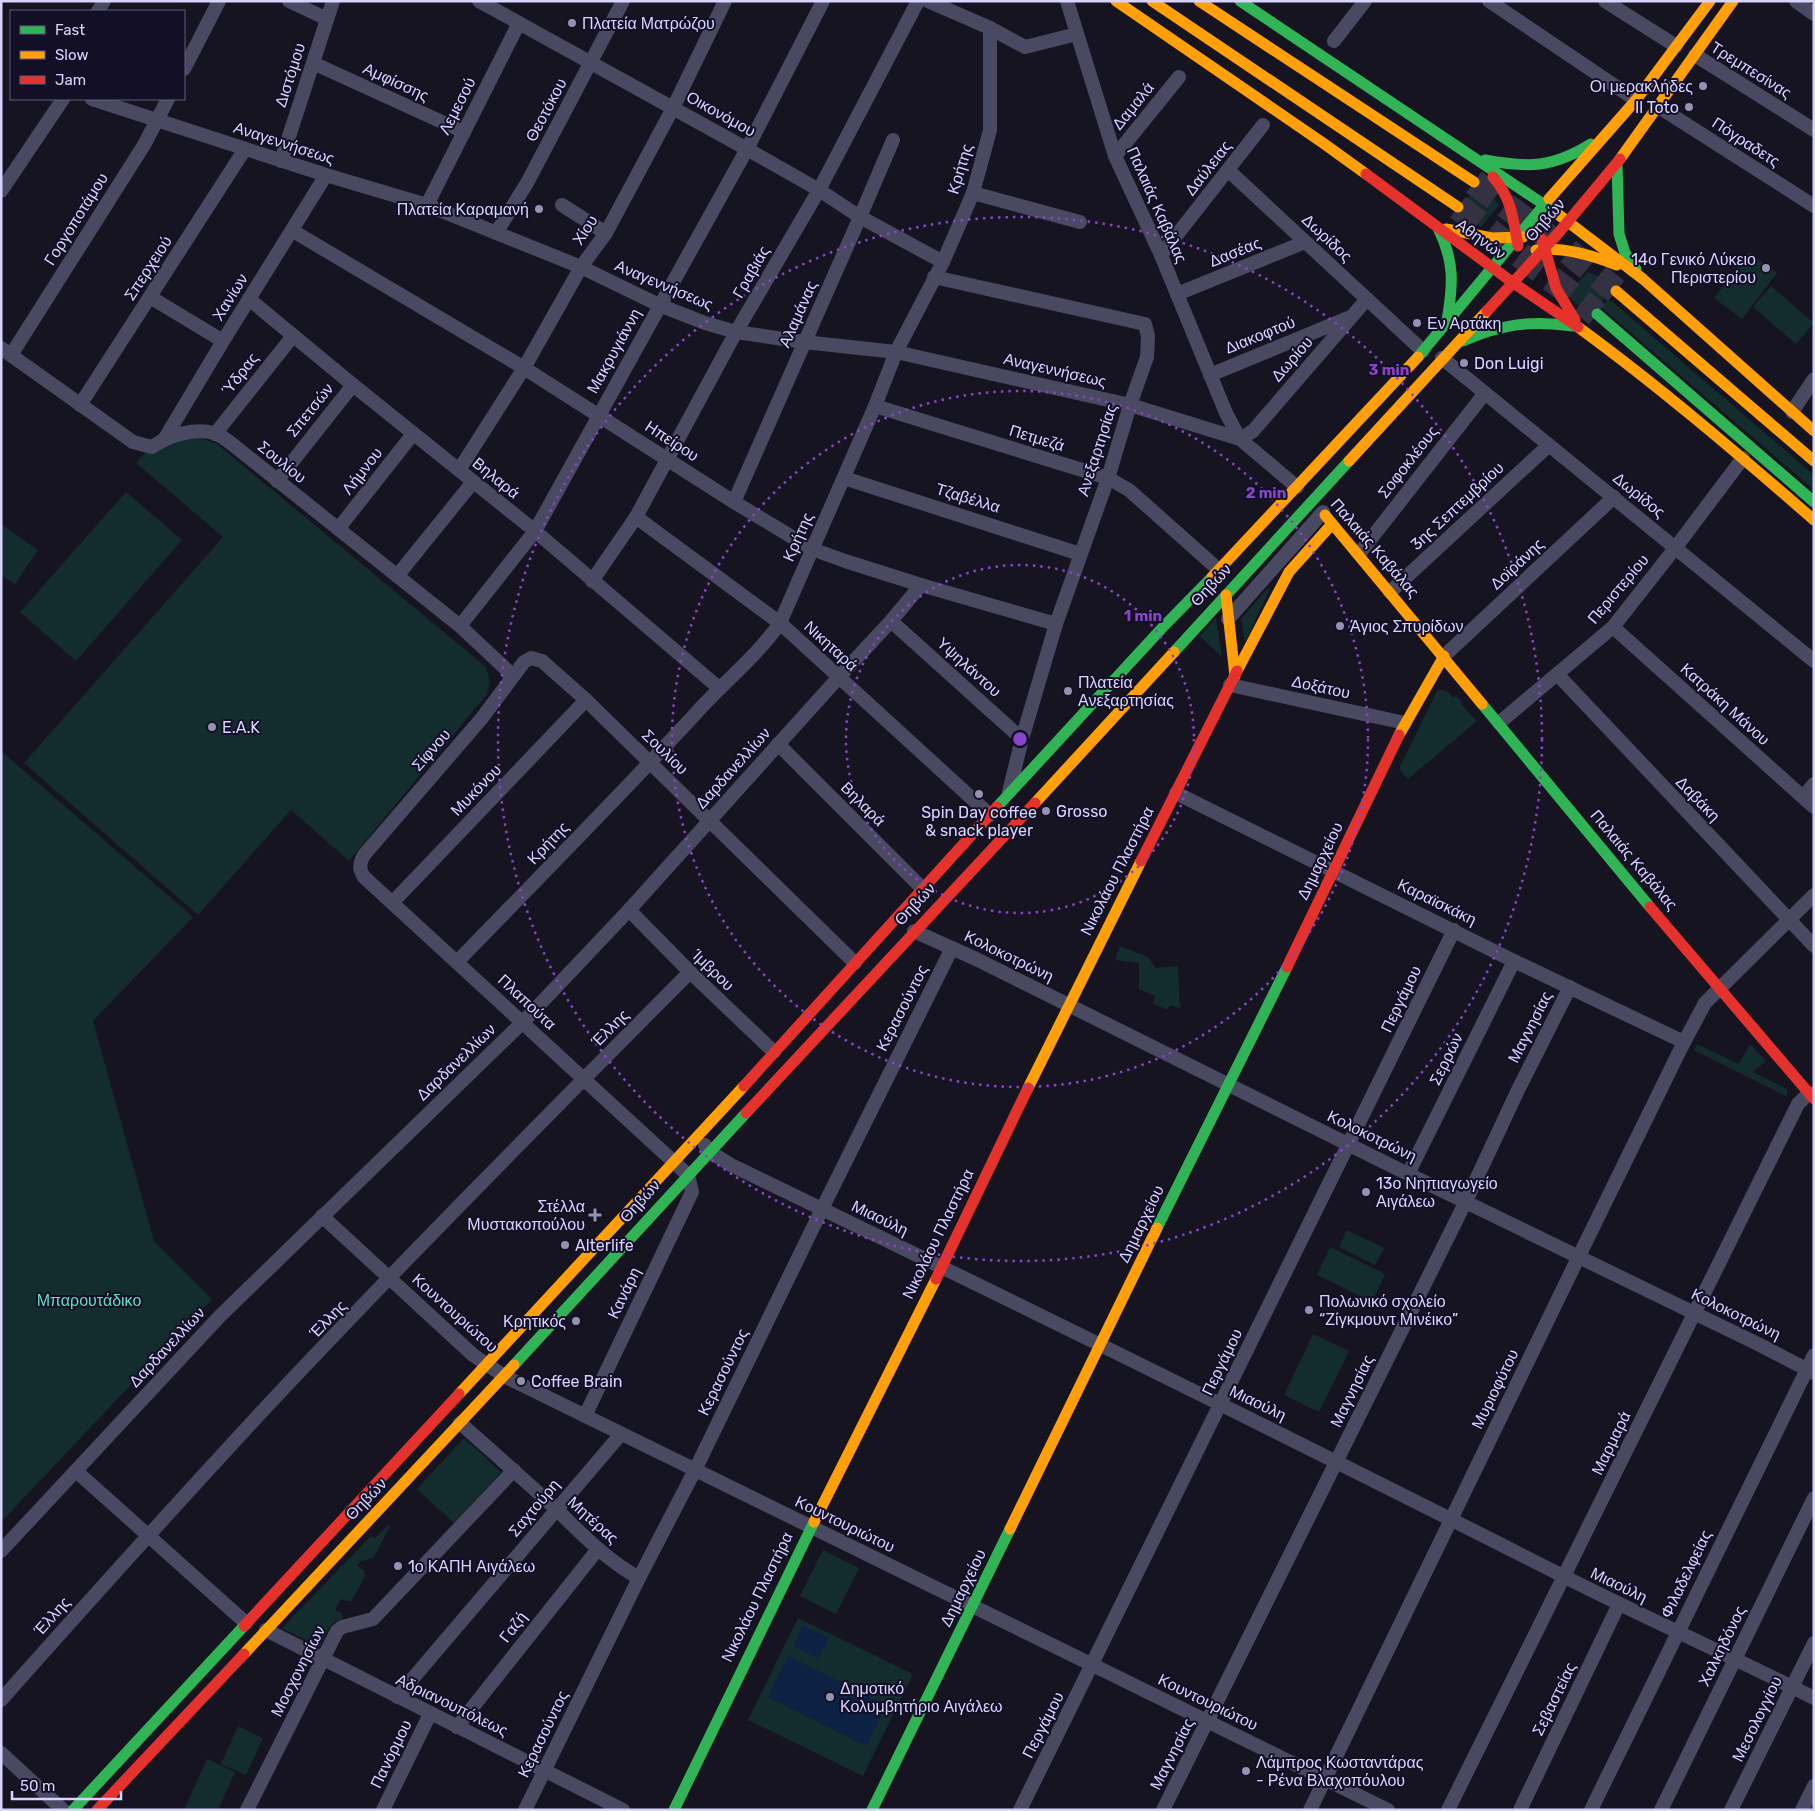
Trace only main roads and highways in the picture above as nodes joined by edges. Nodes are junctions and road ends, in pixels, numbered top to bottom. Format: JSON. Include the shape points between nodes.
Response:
{"nodes":[{"id":1,"x":1116,"y":1,"type":"edge"},
{"id":2,"x":1152,"y":1,"type":"edge"},
{"id":3,"x":1199,"y":1,"type":"edge"},
{"id":4,"x":1240,"y":1,"type":"edge"},
{"id":5,"x":1710,"y":1,"type":"edge"},
{"id":6,"x":1734,"y":1,"type":"edge"},
{"id":7,"x":1607,"y":134,"type":"junction"},
{"id":8,"x":1475,"y":158,"type":"junction"},
{"id":9,"x":1617,"y":164,"type":"junction"},
{"id":10,"x":1474,"y":182,"type":"tunnel mouth"},
{"id":11,"x":1545,"y":204,"type":"junction"},
{"id":12,"x":1458,"y":207,"type":"tunnel mouth"},
{"id":13,"x":1536,"y":215,"type":"junction"},
{"id":14,"x":1437,"y":226,"type":"junction"},
{"id":15,"x":1564,"y":226,"type":"junction"},
{"id":16,"x":1541,"y":234,"type":"junction"},
{"id":17,"x":1516,"y":239,"type":"junction"},
{"id":18,"x":1544,"y":248,"type":"junction"},
{"id":19,"x":1519,"y":254,"type":"junction"},
{"id":20,"x":1501,"y":257,"type":"junction"},
{"id":21,"x":1492,"y":267,"type":"junction"},
{"id":22,"x":1520,"y":273,"type":"junction"},
{"id":23,"x":1643,"y":279,"type":"junction"},
{"id":24,"x":1512,"y":282,"type":"junction"},
{"id":25,"x":1616,"y":291,"type":"tunnel mouth"},
{"id":26,"x":1596,"y":314,"type":"tunnel mouth"},
{"id":27,"x":1447,"y":322,"type":"junction"},
{"id":28,"x":1580,"y":328,"type":"junction"},
{"id":29,"x":1454,"y":345,"type":"junction"},
{"id":30,"x":1814,"y":431,"type":"edge"},
{"id":31,"x":1814,"y":461,"type":"edge"},
{"id":32,"x":1297,"y":487,"type":"junction"},
{"id":33,"x":1312,"y":502,"type":"junction"},
{"id":34,"x":1814,"y":502,"type":"edge"},
{"id":35,"x":1814,"y":520,"type":"edge"},
{"id":36,"x":1332,"y":524,"type":"junction"},
{"id":37,"x":1226,"y":595,"type":"junction"},
{"id":38,"x":1444,"y":656,"type":"junction"},
{"id":39,"x":1233,"y":681,"type":"junction"},
{"id":40,"x":1811,"y":1096,"type":"edge"},
{"id":41,"x":73,"y":1810,"type":"edge"},
{"id":42,"x":97,"y":1810,"type":"edge"},
{"id":43,"x":674,"y":1810,"type":"edge"},
{"id":44,"x":872,"y":1810,"type":"edge"}],
"edges":[{"from":1,"to":14,"type":"main road","name":"Αθηνών","via":[[1323,142]]},
{"from":2,"to":12,"type":"main road","name":"Αθηνών"},
{"from":3,"to":10,"type":"main road"},
{"from":4,"to":8,"type":"main road"},
{"from":5,"to":7,"type":"main road","name":"Θηβών"},
{"from":6,"to":9,"type":"main road","name":"Θηβών"},
{"from":7,"to":8,"type":"main road","via":[[1574,156],[1542,166],[1504,164]]},
{"from":7,"to":11,"type":"main road","name":"Θηβών"},
{"from":8,"to":11,"type":"main road"},
{"from":8,"to":17,"type":"main road","via":[[1507,194]]},
{"from":9,"to":15,"type":"main road","name":"Θηβών"},
{"from":9,"to":23,"type":"main road","via":[[1619,234],[1625,253]]},
{"from":11,"to":13,"type":"main road","name":"Θηβών"},
{"from":11,"to":15,"type":"main road"},
{"from":13,"to":16,"type":"main road"},
{"from":13,"to":17,"type":"main road","name":"Θηβών"},
{"from":14,"to":17,"type":"main road","via":[[1477,237]]},
{"from":14,"to":21,"type":"main road","name":"Αθηνών"},
{"from":14,"to":27,"type":"main road","via":[[1452,262],[1452,295]]},
{"from":15,"to":16,"type":"main road"},
{"from":15,"to":18,"type":"main road","name":"Θηβών"},
{"from":15,"to":23,"type":"main road"},
{"from":16,"to":17,"type":"main road"},
{"from":16,"to":18,"type":"main road"},
{"from":17,"to":19,"type":"main road"},
{"from":17,"to":20,"type":"main road","name":"Θηβών"},
{"from":18,"to":19,"type":"main road"},
{"from":18,"to":22,"type":"main road","name":"Θηβών"},
{"from":18,"to":23,"type":"main road","via":[[1576,252],[1602,260]]},
{"from":18,"to":28,"type":"main road","via":[[1556,288]]},
{"from":19,"to":20,"type":"main road"},
{"from":19,"to":22,"type":"main road"},
{"from":20,"to":21,"type":"main road","name":"Θηβών"},
{"from":21,"to":24,"type":"main road","name":"Αθηνών"},
{"from":21,"to":27,"type":"main road","name":"Θηβών"},
{"from":22,"to":24,"type":"main road","name":"Θηβών"},
{"from":23,"to":30,"type":"main road"},
{"from":24,"to":28,"type":"main road","name":"Αθηνών"},
{"from":24,"to":29,"type":"main road","name":"Θηβών"},
{"from":25,"to":31,"type":"main road"},
{"from":26,"to":34,"type":"main road"},
{"from":27,"to":32,"type":"main road","name":"Θηβών"},
{"from":28,"to":29,"type":"main road","via":[[1539,322],[1512,324],[1485,331]]},
{"from":28,"to":35,"type":"main road","name":"Αθηνών","via":[[1743,458]]},
{"from":29,"to":33,"type":"main road","name":"Θηβών"},
{"from":32,"to":33,"type":"main road","name":"Παλαιάς Καβάλας"},
{"from":32,"to":41,"type":"main road","name":"Θηβών","via":[[1163,626],[707,1127]]},
{"from":33,"to":36,"type":"main road","name":"Παλαιάς Καβάλας"},
{"from":33,"to":37,"type":"main road","name":"Θηβών"},
{"from":36,"to":38,"type":"main road","name":"Παλαιάς Καβάλας"},
{"from":36,"to":39,"type":"main road","name":"Νικολάου Πλαστήρα","via":[[1289,572]]},
{"from":37,"to":39,"type":"main road"},
{"from":37,"to":42,"type":"main road","name":"Θηβών","via":[[504,1376]]},
{"from":38,"to":40,"type":"main road","name":"Παλαιάς Καβάλας"},
{"from":38,"to":44,"type":"main road","name":"Δημαρχείου","via":[[1405,723]]},
{"from":39,"to":43,"type":"main road","name":"Νικολάου Πλαστήρα","via":[[1068,1005]]}]}
